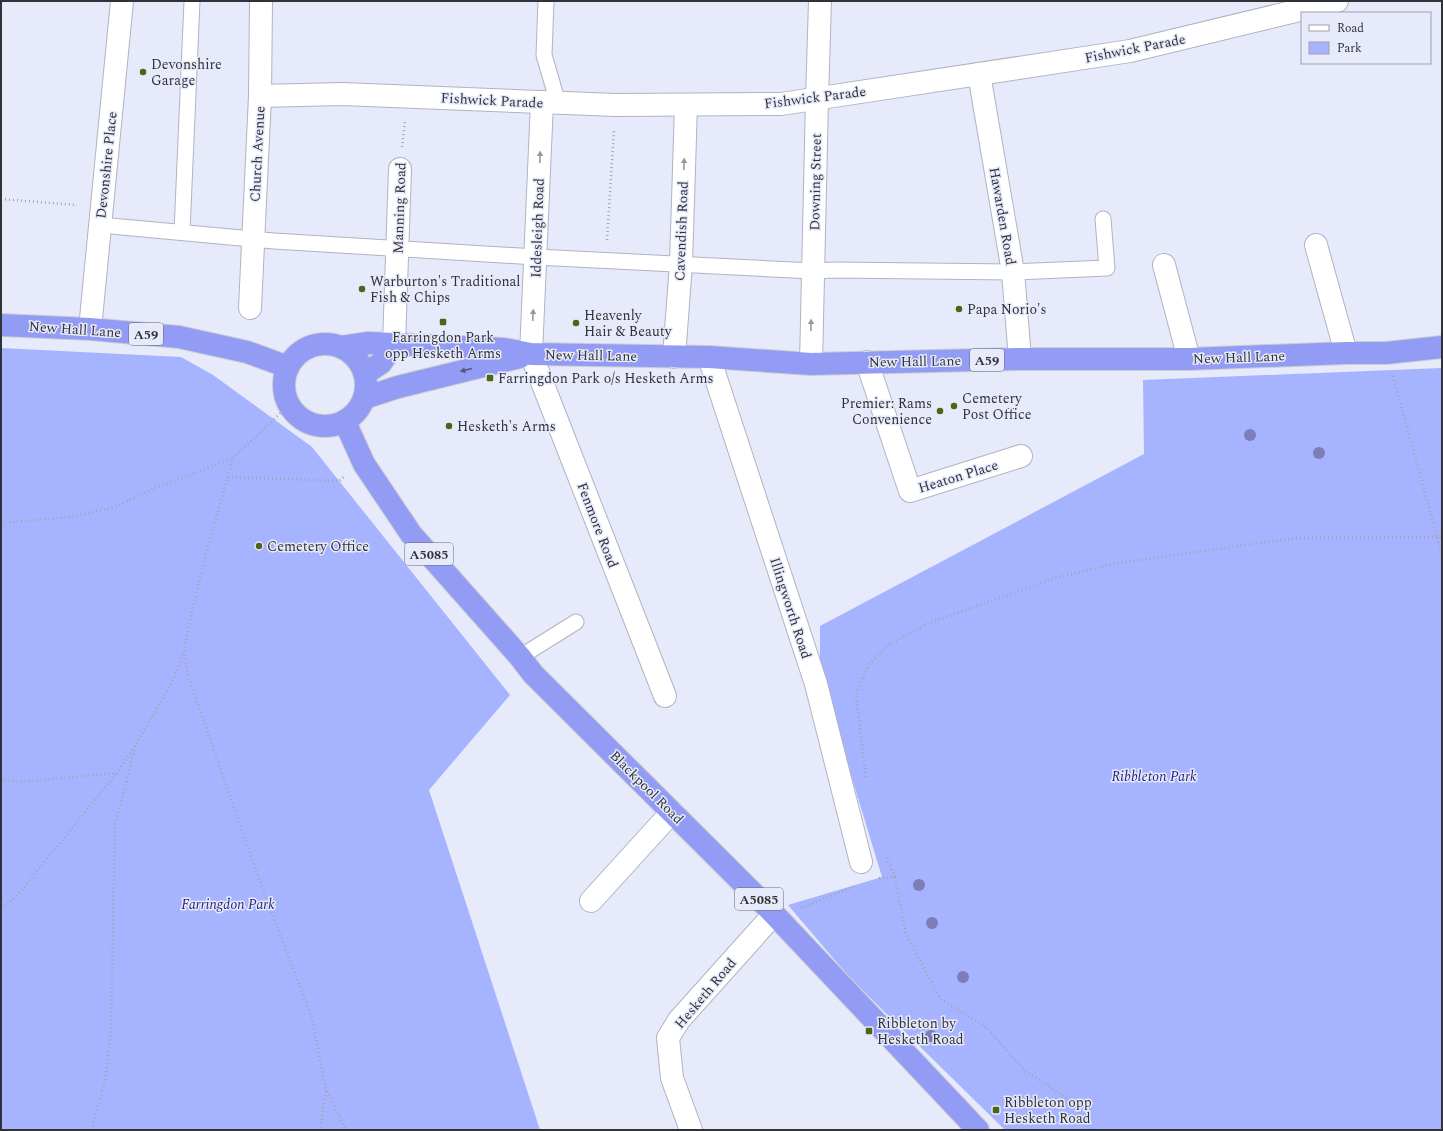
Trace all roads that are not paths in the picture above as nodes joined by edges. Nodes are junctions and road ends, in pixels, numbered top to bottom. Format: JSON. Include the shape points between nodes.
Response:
{"nodes":[{"id":1,"x":122,"y":1,"type":"edge"},
{"id":2,"x":192,"y":1,"type":"edge"},
{"id":3,"x":260,"y":1,"type":"edge"},
{"id":4,"x":546,"y":1,"type":"edge"},
{"id":5,"x":820,"y":1,"type":"edge"},
{"id":6,"x":1337,"y":1,"type":"edge"},
{"id":7,"x":979,"y":74,"type":"junction"},
{"id":8,"x":260,"y":96,"type":"junction"},
{"id":9,"x":817,"y":99,"type":"junction"},
{"id":10,"x":550,"y":102,"type":"junction"},
{"id":11,"x":686,"y":104,"type":"junction"},
{"id":12,"x":400,"y":169,"type":"road end"},
{"id":13,"x":101,"y":216,"type":"junction"},
{"id":14,"x":1103,"y":219,"type":"dead end"},
{"id":15,"x":182,"y":232,"type":"junction"},
{"id":16,"x":252,"y":239,"type":"junction"},
{"id":17,"x":1316,"y":245,"type":"dead end"},
{"id":18,"x":398,"y":248,"type":"junction"},
{"id":19,"x":536,"y":257,"type":"junction"},
{"id":20,"x":681,"y":264,"type":"junction"},
{"id":21,"x":1164,"y":266,"type":"dead end"},
{"id":22,"x":813,"y":271,"type":"junction"},
{"id":23,"x":1013,"y":272,"type":"junction"},
{"id":24,"x":250,"y":308,"type":"dead end"},
{"id":25,"x":1,"y":325,"type":"edge"},
{"id":26,"x":90,"y":329,"type":"junction"},
{"id":27,"x":394,"y":344,"type":"junction"},
{"id":28,"x":341,"y":347,"type":"junction"},
{"id":29,"x":1442,"y":347,"type":"edge"},
{"id":30,"x":1346,"y":353,"type":"junction"},
{"id":31,"x":531,"y":354,"type":"junction"},
{"id":32,"x":674,"y":357,"type":"junction"},
{"id":33,"x":709,"y":357,"type":"junction"},
{"id":34,"x":1020,"y":359,"type":"junction"},
{"id":35,"x":1189,"y":359,"type":"junction"},
{"id":36,"x":867,"y":362,"type":"junction"},
{"id":37,"x":811,"y":364,"type":"junction"},
{"id":38,"x":288,"y":367,"type":"junction"},
{"id":39,"x":365,"y":374,"type":"junction"},
{"id":40,"x":364,"y":398,"type":"junction"},
{"id":41,"x":345,"y":422,"type":"junction"},
{"id":42,"x":1021,"y":456,"type":"dead end"},
{"id":43,"x":576,"y":622,"type":"dead end"},
{"id":44,"x":520,"y":657,"type":"junction"},
{"id":45,"x":665,"y":696,"type":"dead end"},
{"id":46,"x":672,"y":812,"type":"junction"},
{"id":47,"x":861,"y":862,"type":"dead end"},
{"id":48,"x":590,"y":901,"type":"dead end"},
{"id":49,"x":774,"y":914,"type":"junction"},
{"id":50,"x":691,"y":1130,"type":"edge"},
{"id":51,"x":978,"y":1130,"type":"edge"}],
"edges":[{"from":1,"to":13,"type":"street","name":"Devonshire Place"},
{"from":2,"to":15,"type":"lane"},
{"from":3,"to":8,"type":"street","name":"Church Avenue"},
{"from":4,"to":10,"type":"lane","via":[[544,55]]},
{"from":5,"to":9,"type":"street","name":"Downing Street"},
{"from":6,"to":7,"type":"street","name":"Fishwick Parade","via":[[1130,51]]},
{"from":7,"to":9,"type":"street","name":"Fishwick Parade"},
{"from":7,"to":23,"type":"street","name":"Hawarden Road"},
{"from":8,"to":10,"type":"street","name":"Fishwick Parade","via":[[342,94]]},
{"from":8,"to":16,"type":"street","name":"Church Avenue"},
{"from":9,"to":11,"type":"street","name":"Fishwick Parade","via":[[781,104]]},
{"from":9,"to":22,"type":"street","name":"Downing Street"},
{"from":10,"to":11,"type":"street","name":"Fishwick Parade","via":[[616,105]]},
{"from":19,"to":10,"type":"street","name":"Iddesleigh Road","one_way":true},
{"from":20,"to":11,"type":"street","name":"Cavendish Road","one_way":true},
{"from":12,"to":18,"type":"street","name":"Manning Road"},
{"from":13,"to":15,"type":"lane"},
{"from":13,"to":26,"type":"street","name":"Devonshire Place"},
{"from":14,"to":23,"type":"lane","via":[[1107,268]]},
{"from":15,"to":16,"type":"lane"},
{"from":16,"to":18,"type":"lane"},
{"from":16,"to":24,"type":"street","name":"Church Avenue"},
{"from":17,"to":30,"type":"street"},
{"from":18,"to":19,"type":"lane"},
{"from":18,"to":27,"type":"street","name":"Manning Road"},
{"from":19,"to":20,"type":"lane"},
{"from":31,"to":19,"type":"street","name":"Iddesleigh Road","one_way":true},
{"from":20,"to":22,"type":"lane"},
{"from":20,"to":32,"type":"street","name":"Cavendish Road"},
{"from":21,"to":35,"type":"street"},
{"from":22,"to":23,"type":"lane"},
{"from":37,"to":22,"type":"street","name":"Downing Street","one_way":true},
{"from":23,"to":34,"type":"street","name":"Hawarden Road"},
{"from":25,"to":26,"type":"highway","name":"New Hall Lane","number":"A59"},
{"from":26,"to":38,"type":"highway","name":"New Hall Lane","number":"A59","via":[[179,337],[247,352]]},
{"from":27,"to":28,"type":"highway","name":"New Hall Lane","number":"A59","via":[[368,343]]},
{"from":27,"to":31,"type":"highway","name":"New Hall Lane","number":"A59","via":[[504,349]]},
{"from":27,"to":39,"type":"highway","via":[[381,363]]},
{"from":28,"to":38,"type":"highway","number":"A59","via":[[329,344],[308,346]]},
{"from":28,"to":39,"type":"highway","via":[[352,353]]},
{"from":29,"to":30,"type":"highway","name":"New Hall Lane","number":"A59","via":[[1386,353]]},
{"from":30,"to":35,"type":"highway","name":"New Hall Lane","number":"A59"},
{"from":31,"to":32,"type":"highway","name":"New Hall Lane","number":"A59"},
{"from":31,"to":40,"type":"highway","name":"New Hall Lane","number":"A59","one_way":true},
{"from":31,"to":45,"type":"street","name":"Fenmore Road"},
{"from":32,"to":33,"type":"highway","name":"New Hall Lane","number":"A59"},
{"from":33,"to":37,"type":"highway","name":"New Hall Lane","number":"A59"},
{"from":33,"to":47,"type":"street","name":"Illingworth Road","via":[[816,684]]},
{"from":34,"to":35,"type":"highway","name":"New Hall Lane","number":"A59"},
{"from":34,"to":36,"type":"highway","name":"New Hall Lane","number":"A59"},
{"from":36,"to":37,"type":"highway","name":"New Hall Lane","number":"A59"},
{"from":36,"to":42,"type":"street","name":"Heaton Place","via":[[910,490]]},
{"from":38,"to":41,"type":"highway","via":[[285,392],[289,405],[296,414],[317,425],[329,426]]},
{"from":39,"to":40,"type":"highway"},
{"from":40,"to":41,"type":"highway","via":[[359,408]]},
{"from":41,"to":44,"type":"highway","name":"Blackpool Road","number":"A5085","via":[[364,464],[411,534]]},
{"from":43,"to":44,"type":"lane"},
{"from":44,"to":46,"type":"highway","name":"Blackpool Road","number":"A5085","via":[[533,674]]},
{"from":46,"to":48,"type":"street"},
{"from":46,"to":49,"type":"highway","name":"Blackpool Road","number":"A5085"},
{"from":49,"to":50,"type":"street","name":"Hesketh Road","via":[[680,1020],[668,1038],[672,1078]]},
{"from":49,"to":51,"type":"highway","name":"Blackpool Road","number":"A5085"}]}
